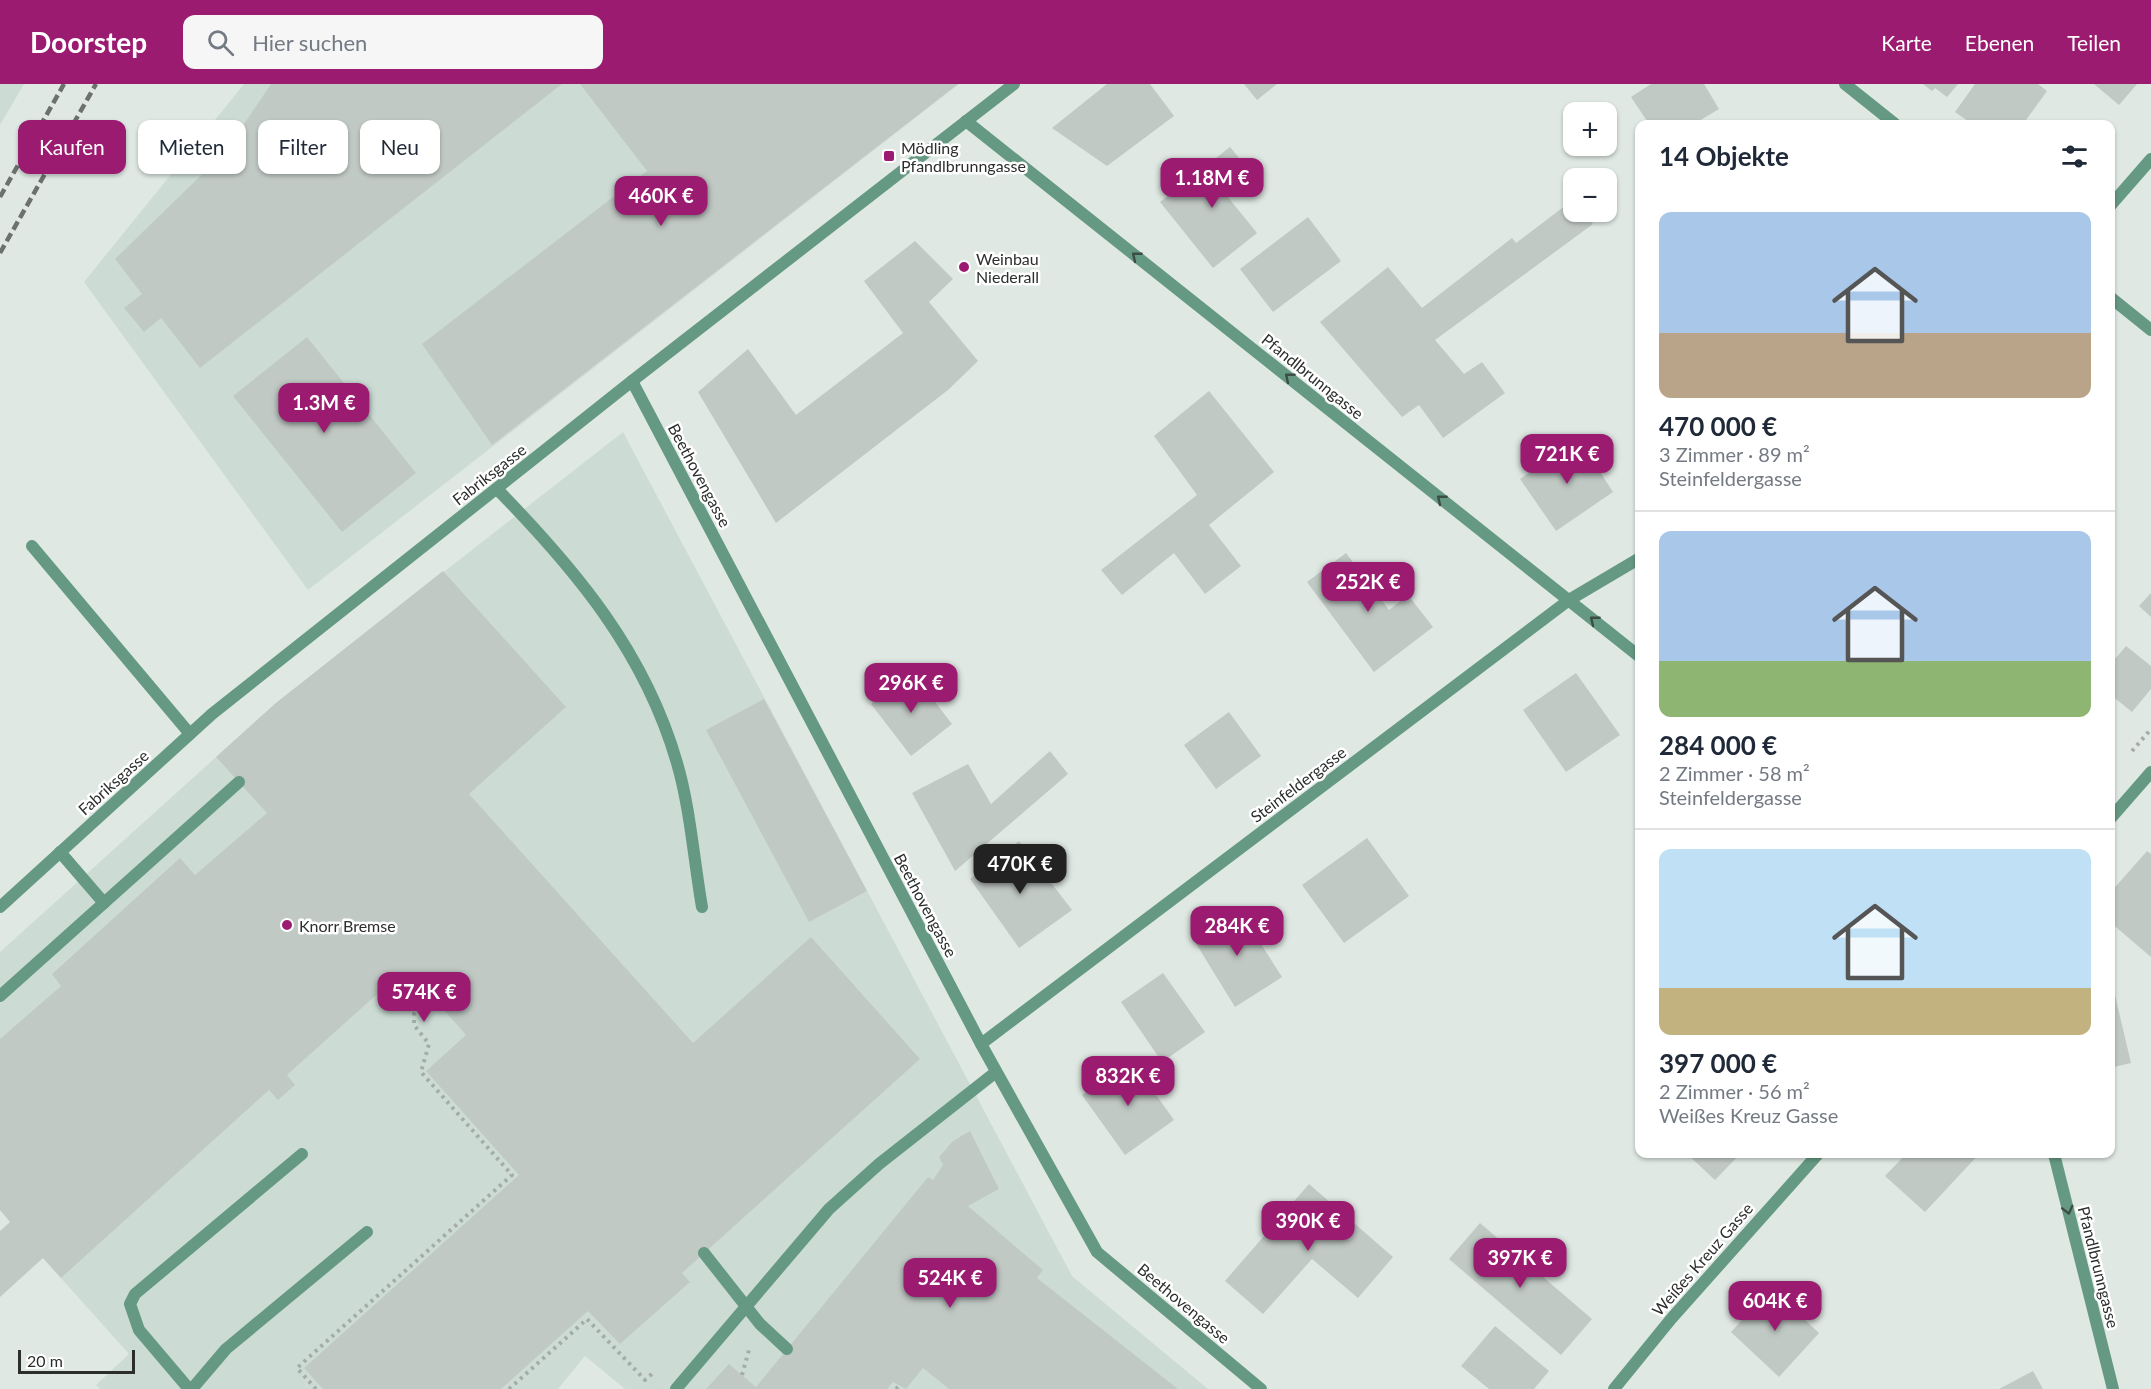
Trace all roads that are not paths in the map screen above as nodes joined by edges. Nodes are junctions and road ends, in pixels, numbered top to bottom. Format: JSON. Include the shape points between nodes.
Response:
{"nodes":[{"id":1,"x":1014,"y":84,"type":"edge"},
{"id":2,"x":1845,"y":84,"type":"edge"},
{"id":3,"x":1890,"y":120,"type":"edge"},
{"id":4,"x":966,"y":121,"type":"junction"},
{"id":5,"x":2151,"y":159,"type":"edge"},
{"id":6,"x":2115,"y":200,"type":"edge"},
{"id":7,"x":2115,"y":301,"type":"edge"},
{"id":8,"x":2151,"y":330,"type":"edge"},
{"id":9,"x":632,"y":381,"type":"junction"},
{"id":10,"x":497,"y":489,"type":"junction"},
{"id":11,"x":32,"y":546,"type":"dead end"},
{"id":12,"x":1635,"y":561,"type":"edge"},
{"id":13,"x":1569,"y":600,"type":"junction"},
{"id":14,"x":1635,"y":653,"type":"edge"},
{"id":15,"x":190,"y":734,"type":"junction"},
{"id":16,"x":2151,"y":771,"type":"edge"},
{"id":17,"x":239,"y":782,"type":"dead end"},
{"id":18,"x":2115,"y":813,"type":"edge"},
{"id":19,"x":60,"y":852,"type":"junction"},
{"id":20,"x":104,"y":903,"type":"junction"},
{"id":21,"x":0,"y":907,"type":"edge"},
{"id":22,"x":702,"y":907,"type":"dead end"},
{"id":23,"x":0,"y":996,"type":"edge"},
{"id":24,"x":981,"y":1044,"type":"junction"},
{"id":25,"x":996,"y":1072,"type":"junction"},
{"id":26,"x":302,"y":1154,"type":"dead end"},
{"id":27,"x":1814,"y":1158,"type":"edge"},
{"id":28,"x":2055,"y":1158,"type":"edge"},
{"id":29,"x":367,"y":1232,"type":"dead end"},
{"id":30,"x":704,"y":1253,"type":"dead end"},
{"id":31,"x":746,"y":1306,"type":"junction"},
{"id":32,"x":787,"y":1349,"type":"dead end"},
{"id":33,"x":190,"y":1389,"type":"edge"},
{"id":34,"x":676,"y":1389,"type":"edge"},
{"id":35,"x":1261,"y":1389,"type":"edge"},
{"id":36,"x":1614,"y":1389,"type":"edge"},
{"id":37,"x":2113,"y":1389,"type":"edge"}],
"edges":[{"from":1,"to":4,"type":"street","name":"Fabriksgasse"},
{"from":2,"to":3,"type":"street"},
{"from":4,"to":9,"type":"street","name":"Fabriksgasse"},
{"from":13,"to":4,"type":"street","name":"Pfandlbrunngasse","one_way":true},
{"from":5,"to":6,"type":"street"},
{"from":7,"to":8,"type":"street"},
{"from":9,"to":10,"type":"street","name":"Fabriksgasse"},
{"from":9,"to":24,"type":"street","name":"Beethovengasse"},
{"from":10,"to":15,"type":"street","name":"Fabriksgasse"},
{"from":10,"to":22,"type":"street","via":[[595,597],[650,688],[678,765]]},
{"from":11,"to":15,"type":"street"},
{"from":12,"to":13,"type":"street","name":"Steinfeldergasse"},
{"from":14,"to":13,"type":"street","name":"Pfandlbrunngasse","one_way":true},
{"from":13,"to":24,"type":"street","name":"Steinfeldergasse"},
{"from":15,"to":19,"type":"street","name":"Fabriksgasse"},
{"from":16,"to":18,"type":"street"},
{"from":17,"to":20,"type":"street"},
{"from":19,"to":20,"type":"street"},
{"from":19,"to":21,"type":"street","name":"Fabriksgasse"},
{"from":20,"to":23,"type":"street"},
{"from":24,"to":25,"type":"street","name":"Beethovengasse"},
{"from":25,"to":31,"type":"street","via":[[879,1164],[830,1209]]},
{"from":25,"to":35,"type":"street","name":"Beethovengasse","via":[[1096,1252]]},
{"from":26,"to":33,"type":"street","via":[[135,1294],[130,1304],[139,1330]]},
{"from":27,"to":36,"type":"street","name":"Weißes Kreuz Gasse"},
{"from":28,"to":37,"type":"street","name":"Pfandlbrunngasse","one_way":true},
{"from":29,"to":33,"type":"street","via":[[226,1349]]},
{"from":30,"to":31,"type":"street"},
{"from":31,"to":32,"type":"street"},
{"from":31,"to":34,"type":"street"}]}
